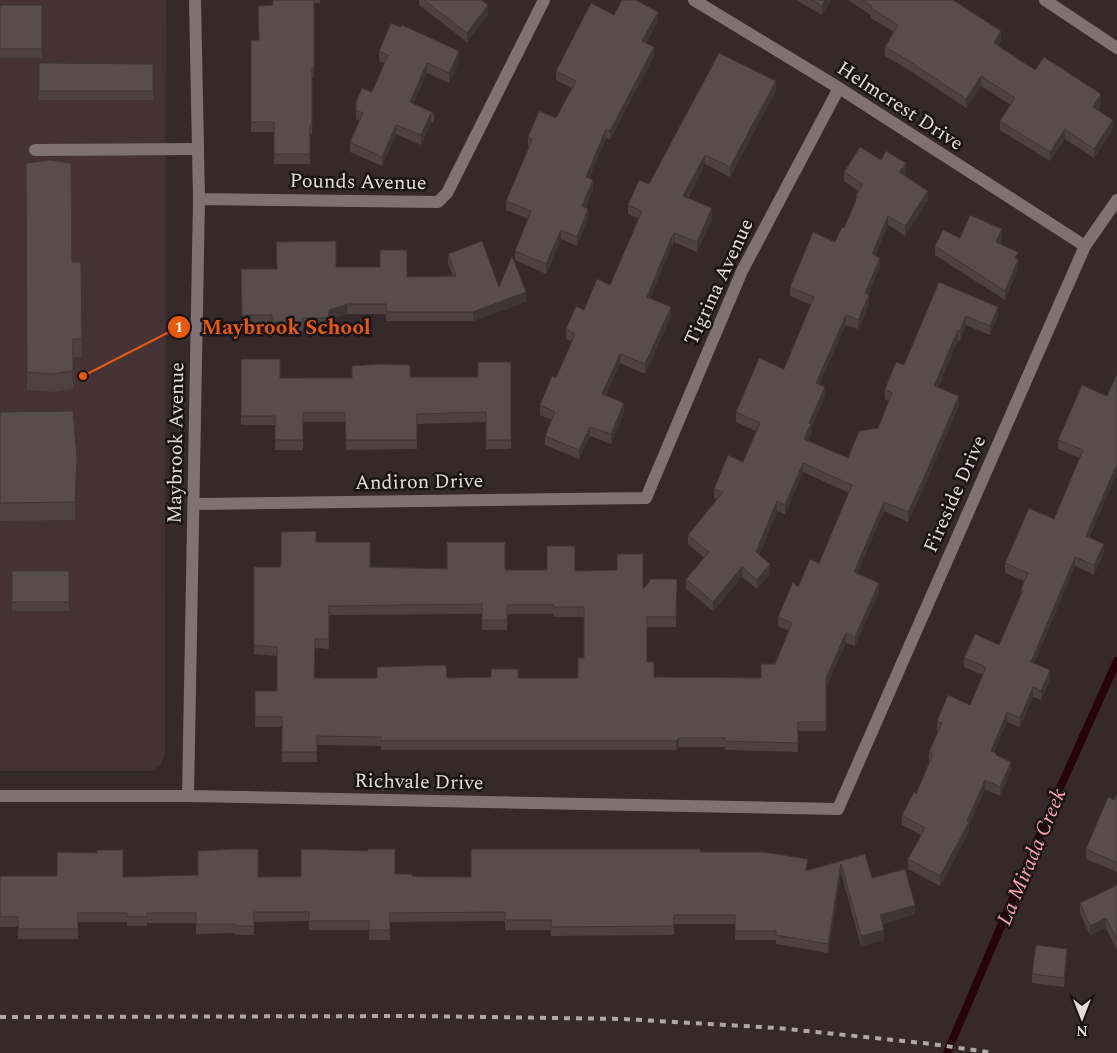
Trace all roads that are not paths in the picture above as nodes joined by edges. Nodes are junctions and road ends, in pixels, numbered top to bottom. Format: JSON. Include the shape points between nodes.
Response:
{"nodes":[{"id":1,"x":195,"y":0,"type":"edge"},
{"id":2,"x":544,"y":0,"type":"edge"},
{"id":3,"x":694,"y":0,"type":"edge"},
{"id":4,"x":1045,"y":0,"type":"edge"},
{"id":5,"x":1117,"y":48,"type":"edge"},
{"id":6,"x":839,"y":88,"type":"junction"},
{"id":7,"x":198,"y":149,"type":"junction"},
{"id":8,"x":34,"y":150,"type":"dead end"},
{"id":9,"x":199,"y":199,"type":"junction"},
{"id":10,"x":1117,"y":200,"type":"edge"},
{"id":11,"x":1084,"y":246,"type":"junction"},
{"id":12,"x":646,"y":498,"type":"joint"},
{"id":13,"x":194,"y":504,"type":"junction"},
{"id":14,"x":0,"y":796,"type":"edge"},
{"id":15,"x":188,"y":796,"type":"junction"},
{"id":16,"x":838,"y":809,"type":"joint"}],
"edges":[{"from":1,"to":7,"type":"street","name":"Maybrook Avenue"},
{"from":2,"to":9,"type":"street","name":"Pounds Avenue","via":[[448,192],[438,202]]},
{"from":3,"to":6,"type":"street","name":"Helmcrest Drive"},
{"from":4,"to":5,"type":"street"},
{"from":6,"to":11,"type":"street","name":"Helmcrest Drive"},
{"from":6,"to":12,"type":"street","name":"Tigrina Avenue","via":[[742,271]]},
{"from":7,"to":8,"type":"street"},
{"from":7,"to":9,"type":"street","name":"Maybrook Avenue"},
{"from":9,"to":13,"type":"street","name":"Maybrook Avenue"},
{"from":10,"to":11,"type":"street","name":"Fireside Drive"},
{"from":11,"to":16,"type":"street","name":"Fireside Drive"},
{"from":12,"to":13,"type":"street","name":"Andiron Drive"},
{"from":13,"to":15,"type":"street","name":"Maybrook Avenue"},
{"from":14,"to":15,"type":"street","name":"Richvale Drive"},
{"from":15,"to":16,"type":"street","name":"Richvale Drive"}]}
